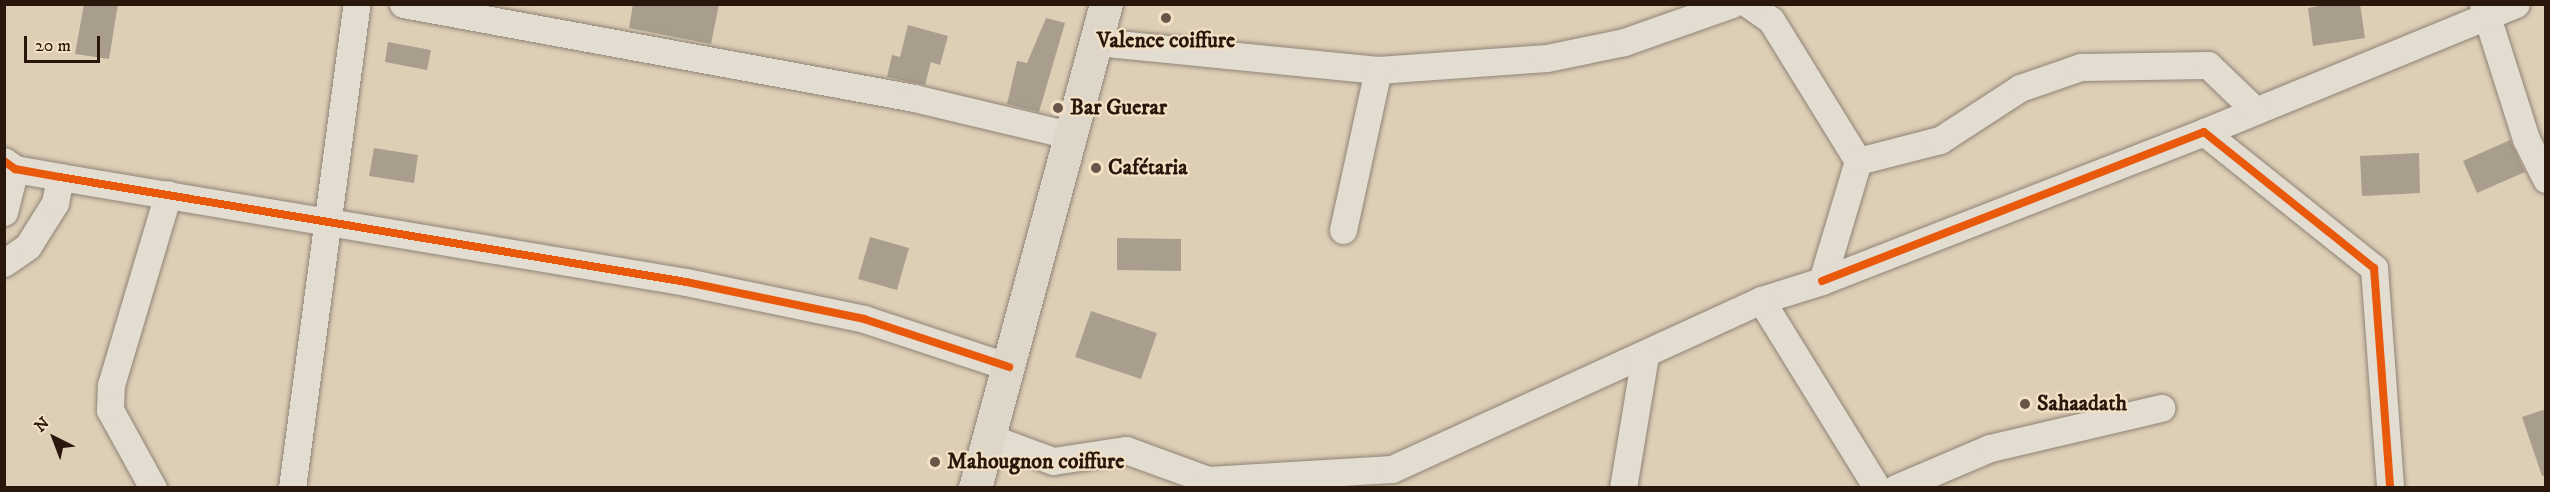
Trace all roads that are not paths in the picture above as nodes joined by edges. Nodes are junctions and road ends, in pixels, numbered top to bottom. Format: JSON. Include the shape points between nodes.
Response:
{"nodes":[{"id":1,"x":357,"y":4,"type":"edge"},
{"id":2,"x":403,"y":4,"type":"edge"},
{"id":3,"x":1106,"y":4,"type":"edge"},
{"id":4,"x":1732,"y":4,"type":"edge"},
{"id":5,"x":1748,"y":4,"type":"edge"},
{"id":6,"x":2516,"y":4,"type":"edge"},
{"id":7,"x":2485,"y":10,"type":"edge"},
{"id":8,"x":1097,"y":42,"type":"junction"},
{"id":9,"x":1378,"y":70,"type":"junction"},
{"id":10,"x":2256,"y":111,"type":"junction"},
{"id":11,"x":2204,"y":132,"type":"junction"},
{"id":12,"x":1073,"y":136,"type":"junction"},
{"id":13,"x":1858,"y":161,"type":"junction"},
{"id":14,"x":10,"y":165,"type":"edge"},
{"id":15,"x":60,"y":177,"type":"junction"},
{"id":16,"x":2546,"y":179,"type":"edge"},
{"id":17,"x":168,"y":194,"type":"junction"},
{"id":18,"x":4,"y":212,"type":"edge"},
{"id":19,"x":330,"y":219,"type":"junction"},
{"id":20,"x":1343,"y":230,"type":"dead end"},
{"id":21,"x":4,"y":263,"type":"edge"},
{"id":22,"x":1822,"y":281,"type":"junction"},
{"id":23,"x":1761,"y":300,"type":"junction"},
{"id":24,"x":1645,"y":355,"type":"junction"},
{"id":25,"x":1009,"y":368,"type":"junction"},
{"id":26,"x":2161,"y":408,"type":"dead end"},
{"id":27,"x":988,"y":437,"type":"junction"},
{"id":28,"x":1389,"y":478,"type":"edge"},
{"id":29,"x":1207,"y":484,"type":"edge"},
{"id":30,"x":153,"y":488,"type":"edge"},
{"id":31,"x":292,"y":488,"type":"edge"},
{"id":32,"x":975,"y":488,"type":"edge"},
{"id":33,"x":1623,"y":488,"type":"edge"},
{"id":34,"x":1877,"y":488,"type":"edge"},
{"id":35,"x":1896,"y":488,"type":"edge"},
{"id":36,"x":2390,"y":488,"type":"edge"}],
"edges":[{"from":1,"to":19,"type":"street"},
{"from":2,"to":12,"type":"street","via":[[914,98]]},
{"from":3,"to":8,"type":"main road"},
{"from":4,"to":9,"type":"street","via":[[1624,42],[1547,58]]},
{"from":5,"to":13,"type":"street","via":[[1771,20]]},
{"from":6,"to":7,"type":"street"},
{"from":7,"to":10,"type":"street"},
{"from":7,"to":16,"type":"street","via":[[2522,128]]},
{"from":8,"to":9,"type":"street"},
{"from":8,"to":12,"type":"main road"},
{"from":9,"to":20,"type":"street"},
{"from":10,"to":11,"type":"street"},
{"from":10,"to":13,"type":"street","via":[[2208,65],[2081,67],[2020,88],[1940,140]]},
{"from":11,"to":22,"type":"street"},
{"from":11,"to":36,"type":"street","via":[[2374,268]]},
{"from":12,"to":25,"type":"main road"},
{"from":13,"to":22,"type":"street"},
{"from":14,"to":15,"type":"street"},
{"from":14,"to":18,"type":"street"},
{"from":15,"to":17,"type":"street"},
{"from":15,"to":21,"type":"street","via":[[55,203],[28,246]]},
{"from":17,"to":19,"type":"street"},
{"from":17,"to":30,"type":"street","via":[[111,385],[110,410]]},
{"from":19,"to":25,"type":"street","via":[[864,319]]},
{"from":19,"to":31,"type":"street"},
{"from":22,"to":23,"type":"street"},
{"from":23,"to":24,"type":"street"},
{"from":23,"to":34,"type":"street"},
{"from":24,"to":28,"type":"street"},
{"from":24,"to":33,"type":"street"},
{"from":25,"to":27,"type":"main road"},
{"from":26,"to":35,"type":"street","via":[[1990,448]]},
{"from":27,"to":29,"type":"street","via":[[1053,461],[1126,450]]},
{"from":27,"to":32,"type":"main road"},
{"from":28,"to":29,"type":"street"}]}
